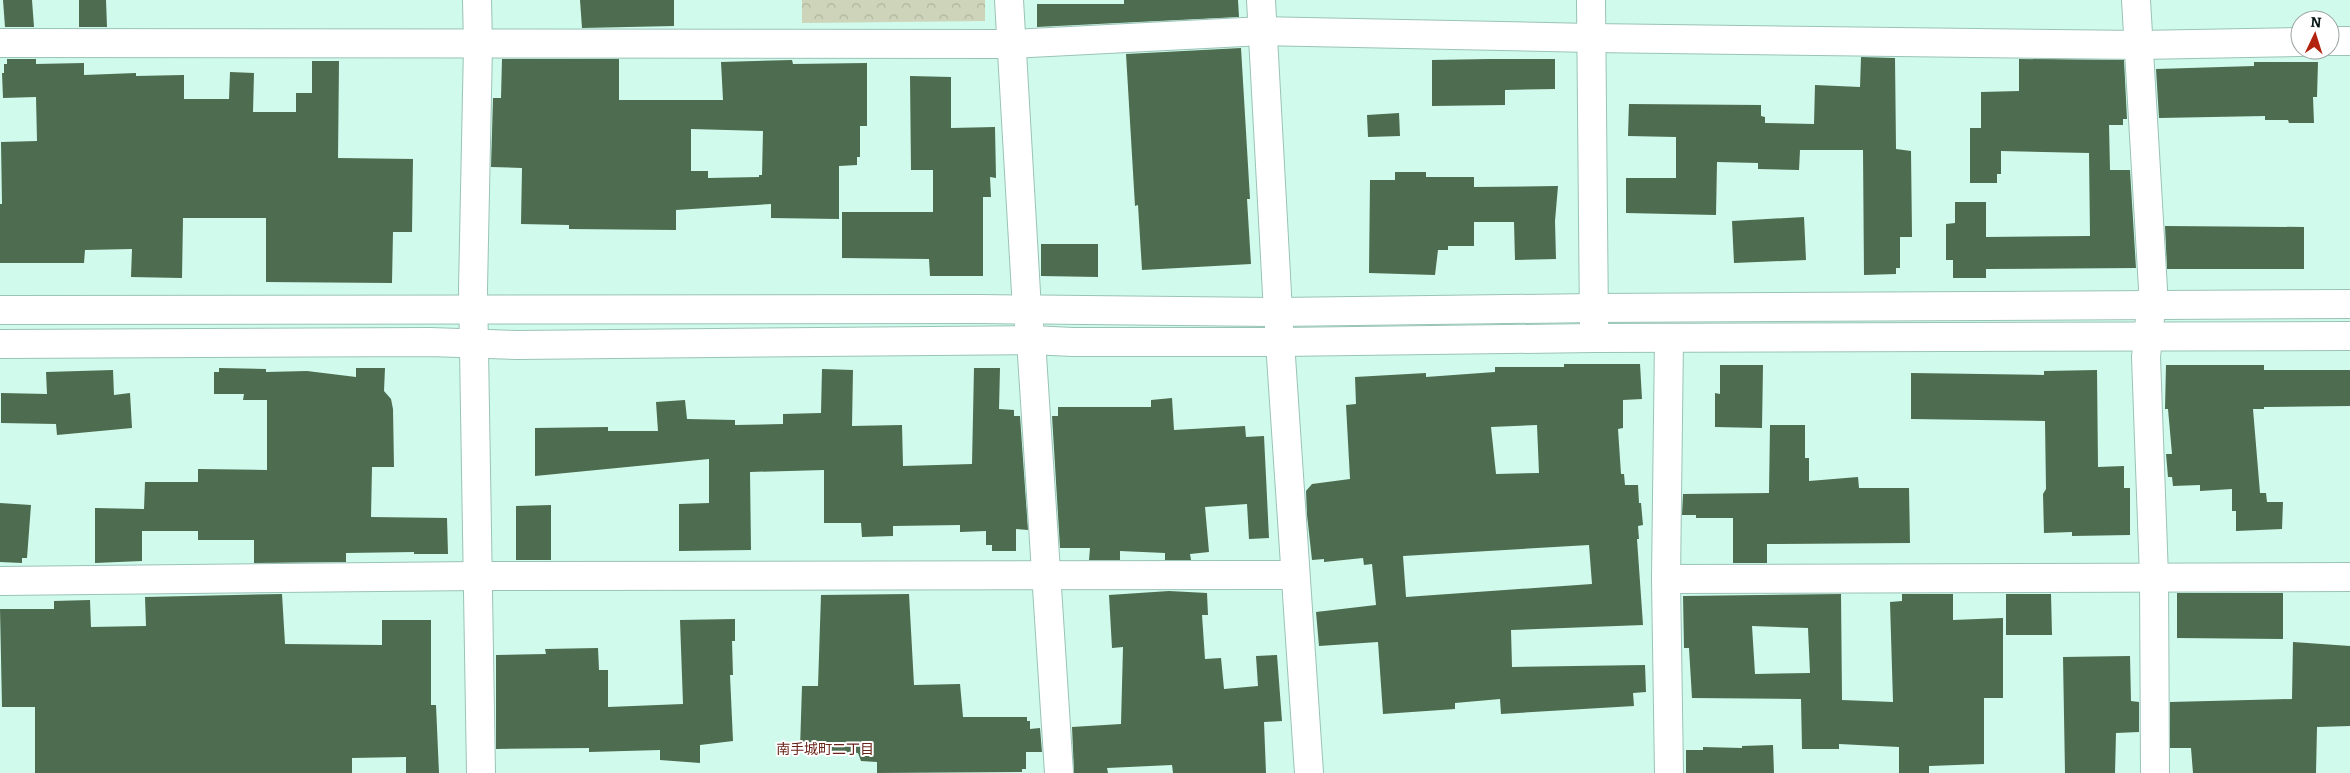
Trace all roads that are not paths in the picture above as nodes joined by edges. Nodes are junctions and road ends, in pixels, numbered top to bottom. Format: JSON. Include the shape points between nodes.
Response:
{"nodes":[{"id":1,"x":477,"y":0,"type":"edge"},
{"id":2,"x":1008,"y":0,"type":"edge"},
{"id":3,"x":1260,"y":0,"type":"edge"},
{"id":4,"x":1591,"y":0,"type":"edge"},
{"id":5,"x":2136,"y":0,"type":"edge"},
{"id":6,"x":1263,"y":31,"type":"junction"},
{"id":7,"x":1591,"y":38,"type":"junction"},
{"id":8,"x":2290,"y":42,"type":"edge"},
{"id":9,"x":0,"y":43,"type":"edge"},
{"id":10,"x":1011,"y":44,"type":"junction"},
{"id":11,"x":478,"y":45,"type":"junction"},
{"id":12,"x":2139,"y":45,"type":"junction"},
{"id":13,"x":2350,"y":304,"type":"edge"},
{"id":14,"x":2150,"y":305,"type":"junction"},
{"id":15,"x":1594,"y":308,"type":"junction"},
{"id":16,"x":474,"y":309,"type":"junction"},
{"id":17,"x":0,"y":310,"type":"edge"},
{"id":18,"x":1027,"y":310,"type":"junction"},
{"id":19,"x":1278,"y":312,"type":"junction"},
{"id":20,"x":2147,"y":336,"type":"junction"},
{"id":21,"x":2350,"y":336,"type":"edge"},
{"id":22,"x":1594,"y":338,"type":"junction"},
{"id":23,"x":1669,"y":338,"type":"junction"},
{"id":24,"x":1031,"y":340,"type":"junction"},
{"id":25,"x":1280,"y":342,"type":"junction"},
{"id":26,"x":0,"y":344,"type":"edge"},
{"id":27,"x":475,"y":344,"type":"junction"},
{"id":28,"x":1048,"y":575,"type":"junction"},
{"id":29,"x":1294,"y":575,"type":"junction"},
{"id":30,"x":477,"y":576,"type":"junction"},
{"id":31,"x":2154,"y":577,"type":"junction"},
{"id":32,"x":2350,"y":577,"type":"edge"},
{"id":33,"x":1666,"y":579,"type":"junction"},
{"id":34,"x":0,"y":581,"type":"edge"},
{"id":35,"x":481,"y":773,"type":"edge"},
{"id":36,"x":1059,"y":773,"type":"edge"},
{"id":37,"x":1309,"y":773,"type":"edge"},
{"id":38,"x":1669,"y":773,"type":"edge"},
{"id":39,"x":2155,"y":773,"type":"edge"}],
"edges":[{"from":1,"to":11,"type":"street"},
{"from":2,"to":10,"type":"street"},
{"from":3,"to":6,"type":"street"},
{"from":4,"to":7,"type":"street"},
{"from":5,"to":12,"type":"street"},
{"from":6,"to":7,"type":"street"},
{"from":6,"to":10,"type":"street"},
{"from":6,"to":19,"type":"street"},
{"from":7,"to":12,"type":"street"},
{"from":7,"to":15,"type":"street"},
{"from":8,"to":12,"type":"street"},
{"from":9,"to":11,"type":"street"},
{"from":10,"to":11,"type":"street"},
{"from":10,"to":18,"type":"street"},
{"from":11,"to":16,"type":"street"},
{"from":12,"to":14,"type":"street","via":[[2153,289]]},
{"from":13,"to":14,"type":"street"},
{"from":14,"to":15,"type":"street"},
{"from":14,"to":20,"type":"street"},
{"from":15,"to":19,"type":"street"},
{"from":15,"to":22,"type":"street"},
{"from":16,"to":17,"type":"street"},
{"from":16,"to":18,"type":"street"},
{"from":16,"to":27,"type":"street"},
{"from":18,"to":19,"type":"street"},
{"from":18,"to":24,"type":"street"},
{"from":19,"to":25,"type":"street"},
{"from":20,"to":21,"type":"street"},
{"from":20,"to":23,"type":"street"},
{"from":20,"to":31,"type":"street"},
{"from":22,"to":23,"type":"street"},
{"from":22,"to":25,"type":"street"},
{"from":23,"to":33,"type":"street"},
{"from":24,"to":25,"type":"street"},
{"from":24,"to":27,"type":"street"},
{"from":24,"to":28,"type":"street"},
{"from":25,"to":29,"type":"street"},
{"from":26,"to":27,"type":"street"},
{"from":27,"to":30,"type":"street"},
{"from":28,"to":29,"type":"street"},
{"from":28,"to":30,"type":"street"},
{"from":28,"to":36,"type":"street"},
{"from":29,"to":37,"type":"street"},
{"from":30,"to":34,"type":"street"},
{"from":30,"to":35,"type":"street"},
{"from":31,"to":32,"type":"street"},
{"from":31,"to":33,"type":"street"},
{"from":31,"to":39,"type":"street"},
{"from":33,"to":38,"type":"street"}]}
